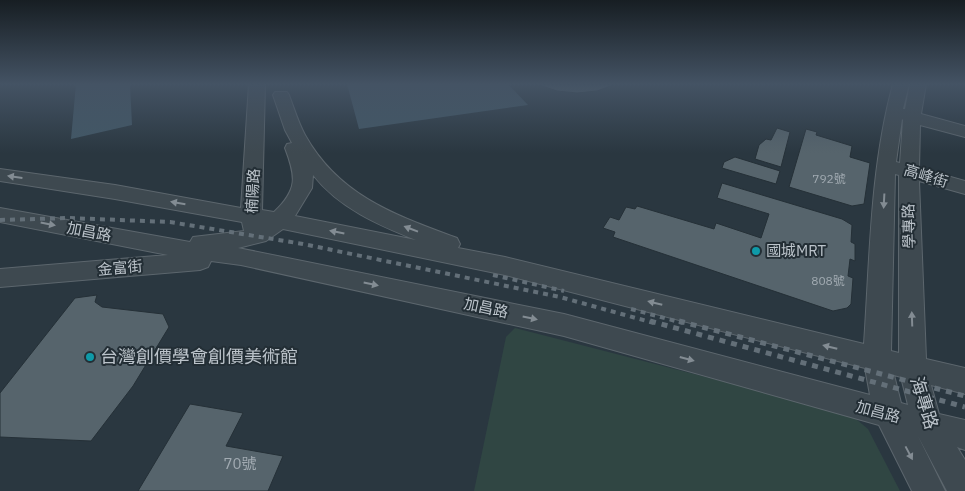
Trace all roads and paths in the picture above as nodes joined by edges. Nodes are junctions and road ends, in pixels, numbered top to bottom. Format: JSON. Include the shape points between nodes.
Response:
{"nodes":[{"id":1,"x":257,"y":107,"type":"edge"},
{"id":2,"x":283,"y":107,"type":"edge"},
{"id":3,"x":287,"y":107,"type":"edge"},
{"id":4,"x":903,"y":107,"type":"edge"},
{"id":5,"x":907,"y":107,"type":"edge"},
{"id":6,"x":903,"y":114,"type":"junction"},
{"id":7,"x":256,"y":132,"type":"junction"},
{"id":8,"x":965,"y":132,"type":"edge"},
{"id":9,"x":238,"y":149,"type":"dead end"},
{"id":10,"x":886,"y":164,"type":"junction"},
{"id":11,"x":909,"y":171,"type":"junction"},
{"id":12,"x":0,"y":175,"type":"edge"},
{"id":13,"x":965,"y":188,"type":"edge"},
{"id":14,"x":0,"y":215,"type":"edge"},
{"id":15,"x":251,"y":215,"type":"junction"},
{"id":16,"x":279,"y":220,"type":"junction"},
{"id":17,"x":257,"y":236,"type":"junction"},
{"id":18,"x":161,"y":246,"type":"junction"},
{"id":19,"x":241,"y":257,"type":"junction"},
{"id":20,"x":505,"y":266,"type":"junction"},
{"id":21,"x":323,"y":274,"type":"junction"},
{"id":22,"x":0,"y":278,"type":"edge"},
{"id":23,"x":877,"y":359,"type":"junction"},
{"id":24,"x":913,"y":368,"type":"junction"},
{"id":25,"x":965,"y":381,"type":"edge"},
{"id":26,"x":889,"y":415,"type":"junction"},
{"id":27,"x":927,"y":424,"type":"junction"},
{"id":28,"x":965,"y":435,"type":"edge"},
{"id":29,"x":929,"y":491,"type":"edge"},
{"id":30,"x":965,"y":491,"type":"edge"}],
"edges":[{"from":1,"to":7,"type":"street","name":"楠陽路"},
{"from":2,"to":16,"type":"street","via":[[286,130],[302,167],[304,182],[295,201]]},
{"from":20,"to":3,"type":"street","one_way":true,"via":[[384,219],[348,199],[327,180],[305,150]]},
{"from":4,"to":6,"type":"street","name":"學專路"},
{"from":5,"to":6,"type":"street","name":"學專路"},
{"from":6,"to":8,"type":"street"},
{"from":6,"to":10,"type":"street","name":"學專路"},
{"from":6,"to":11,"type":"street","name":"學專路"},
{"from":7,"to":9,"type":"street"},
{"from":7,"to":15,"type":"street","name":"楠陽路"},
{"from":10,"to":11,"type":"street","name":"高峰街"},
{"from":10,"to":23,"type":"street","name":"學專路","one_way":true},
{"from":11,"to":13,"type":"street","name":"高峰街"},
{"from":24,"to":11,"type":"street","name":"學專路","one_way":true},
{"from":15,"to":12,"type":"street","one_way":true},
{"from":14,"to":18,"type":"street","name":"加昌路","one_way":true},
{"from":15,"to":16,"type":"street"},
{"from":15,"to":17,"type":"street","name":"楠陽路"},
{"from":16,"to":17,"type":"street"},
{"from":20,"to":16,"type":"street","one_way":true},
{"from":17,"to":18,"type":"street"},
{"from":17,"to":21,"type":"street","name":"楠陽路","via":[[267,247]]},
{"from":18,"to":19,"type":"street","name":"加昌路"},
{"from":19,"to":21,"type":"street","name":"加昌路"},
{"from":19,"to":22,"type":"street","name":"金富街"},
{"from":23,"to":20,"type":"street","one_way":true},
{"from":21,"to":26,"type":"street","name":"加昌路","one_way":true,"via":[[564,325]]},
{"from":23,"to":24,"type":"street"},
{"from":23,"to":26,"type":"street","name":"海專路"},
{"from":24,"to":25,"type":"street"},
{"from":24,"to":27,"type":"street","name":"海專路"},
{"from":26,"to":27,"type":"street","name":"加昌路"},
{"from":26,"to":29,"type":"street","name":"海專路","one_way":true},
{"from":27,"to":28,"type":"street","name":"加昌路"},
{"from":27,"to":30,"type":"street","name":"海專路"}]}
